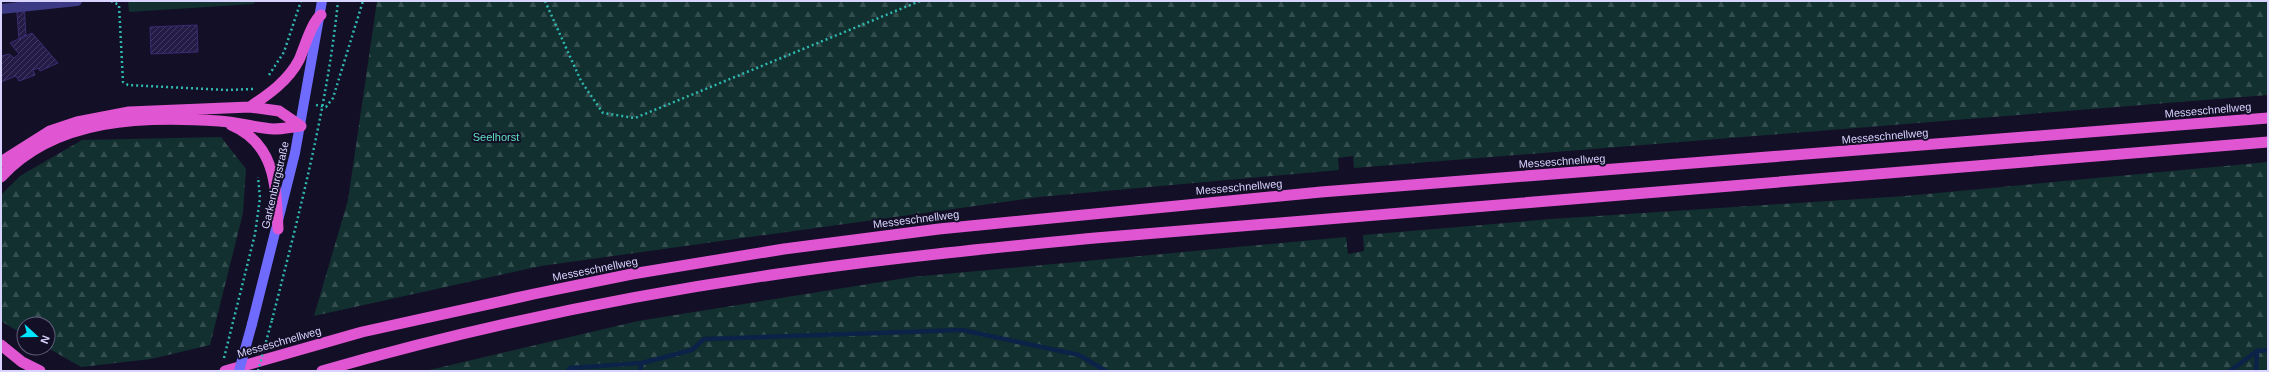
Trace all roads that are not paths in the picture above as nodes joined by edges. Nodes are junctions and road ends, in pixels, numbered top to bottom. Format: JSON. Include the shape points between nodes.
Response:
{"nodes":[{"id":1,"x":77,"y":1,"type":"edge"},
{"id":2,"x":322,"y":1,"type":"edge"},
{"id":3,"x":1,"y":9,"type":"edge"},
{"id":4,"x":320,"y":15,"type":"junction"},
{"id":5,"x":250,"y":107,"type":"junction"},
{"id":6,"x":2268,"y":118,"type":"edge"},
{"id":7,"x":221,"y":121,"type":"junction"},
{"id":8,"x":301,"y":126,"type":"junction"},
{"id":9,"x":2268,"y":142,"type":"edge"},
{"id":10,"x":1,"y":162,"type":"edge"},
{"id":11,"x":1,"y":177,"type":"edge"},
{"id":12,"x":278,"y":229,"type":"junction"},
{"id":13,"x":1,"y":345,"type":"edge"},
{"id":14,"x":224,"y":368,"type":"edge"},
{"id":15,"x":40,"y":371,"type":"edge"},
{"id":16,"x":239,"y":371,"type":"edge"},
{"id":17,"x":322,"y":371,"type":"edge"}],
"edges":[{"from":1,"to":3,"type":"street"},
{"from":2,"to":4,"type":"main road","name":"Garkenburgstraße"},
{"from":4,"to":5,"type":"highway","via":[[289,74],[280,85]]},
{"from":4,"to":8,"type":"main road","name":"Garkenburgstraße"},
{"from":5,"to":8,"type":"highway","via":[[279,112]]},
{"from":5,"to":10,"type":"highway","via":[[129,112],[99,117],[50,131]]},
{"from":6,"to":14,"type":"highway","name":"Messeschnellweg","via":[[1321,192],[932,230],[784,249],[534,294],[362,332]]},
{"from":7,"to":8,"type":"highway","via":[[275,129]]},
{"from":7,"to":11,"type":"highway","via":[[165,118],[101,125],[55,139],[30,152]]},
{"from":7,"to":12,"type":"highway","via":[[247,134],[262,148],[270,164],[276,194]]},
{"from":8,"to":12,"type":"main road","name":"Garkenburgstraße"},
{"from":9,"to":17,"type":"highway","via":[[1095,238],[785,272],[555,313],[440,339]]},
{"from":12,"to":16,"type":"main road","name":"Garkenburgstraße","bridge":true},
{"from":13,"to":15,"type":"highway","via":[[22,362]]}]}
